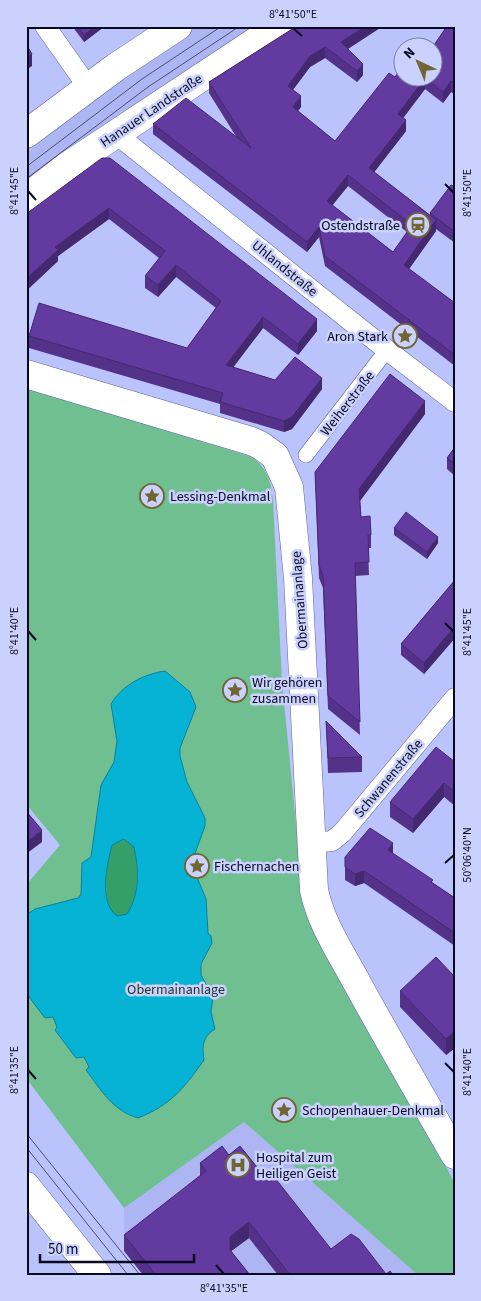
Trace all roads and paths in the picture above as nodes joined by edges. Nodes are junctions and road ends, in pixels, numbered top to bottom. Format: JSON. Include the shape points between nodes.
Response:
{"nodes":[{"id":1,"x":44,"y":26,"type":"edge"},
{"id":2,"x":178,"y":26,"type":"edge"},
{"id":3,"x":280,"y":26,"type":"edge"},
{"id":4,"x":88,"y":87,"type":"junction"},
{"id":5,"x":26,"y":134,"type":"edge"},
{"id":6,"x":116,"y":134,"type":"junction"},
{"id":7,"x":26,"y":198,"type":"edge"},
{"id":8,"x":387,"y":350,"type":"junction"},
{"id":9,"x":26,"y":374,"type":"edge"},
{"id":10,"x":455,"y":402,"type":"edge"},
{"id":11,"x":306,"y":455,"type":"dead end"},
{"id":12,"x":455,"y":698,"type":"edge"},
{"id":13,"x":312,"y":844,"type":"junction"},
{"id":14,"x":455,"y":1155,"type":"edge"},
{"id":15,"x":26,"y":1186,"type":"edge"},
{"id":16,"x":34,"y":1212,"type":"edge"},
{"id":17,"x":97,"y":1275,"type":"edge"}],
"edges":[{"from":1,"to":4,"type":"street"},
{"from":2,"to":4,"type":"main road"},
{"from":3,"to":6,"type":"main road","name":"Hanauer Landstraße"},
{"from":4,"to":5,"type":"main road"},
{"from":6,"to":7,"type":"main road","name":"Hanauer Landstraße"},
{"from":6,"to":8,"type":"street","name":"Uhlandstraße"},
{"from":8,"to":10,"type":"street","name":"Uhlandstraße"},
{"from":8,"to":11,"type":"street","name":"Weiherstraße"},
{"from":9,"to":13,"type":"main road","name":"Obermainanlage","via":[[251,442],[268,450],[280,465],[289,487],[298,578]]},
{"from":12,"to":13,"type":"street","name":"Schwanenstraße","via":[[342,833],[332,841]]},
{"from":13,"to":14,"type":"main road","name":"Obermainanlage","via":[[314,890],[322,917],[390,1044]]},
{"from":15,"to":16,"type":"main road"},
{"from":16,"to":17,"type":"main road"}]}
